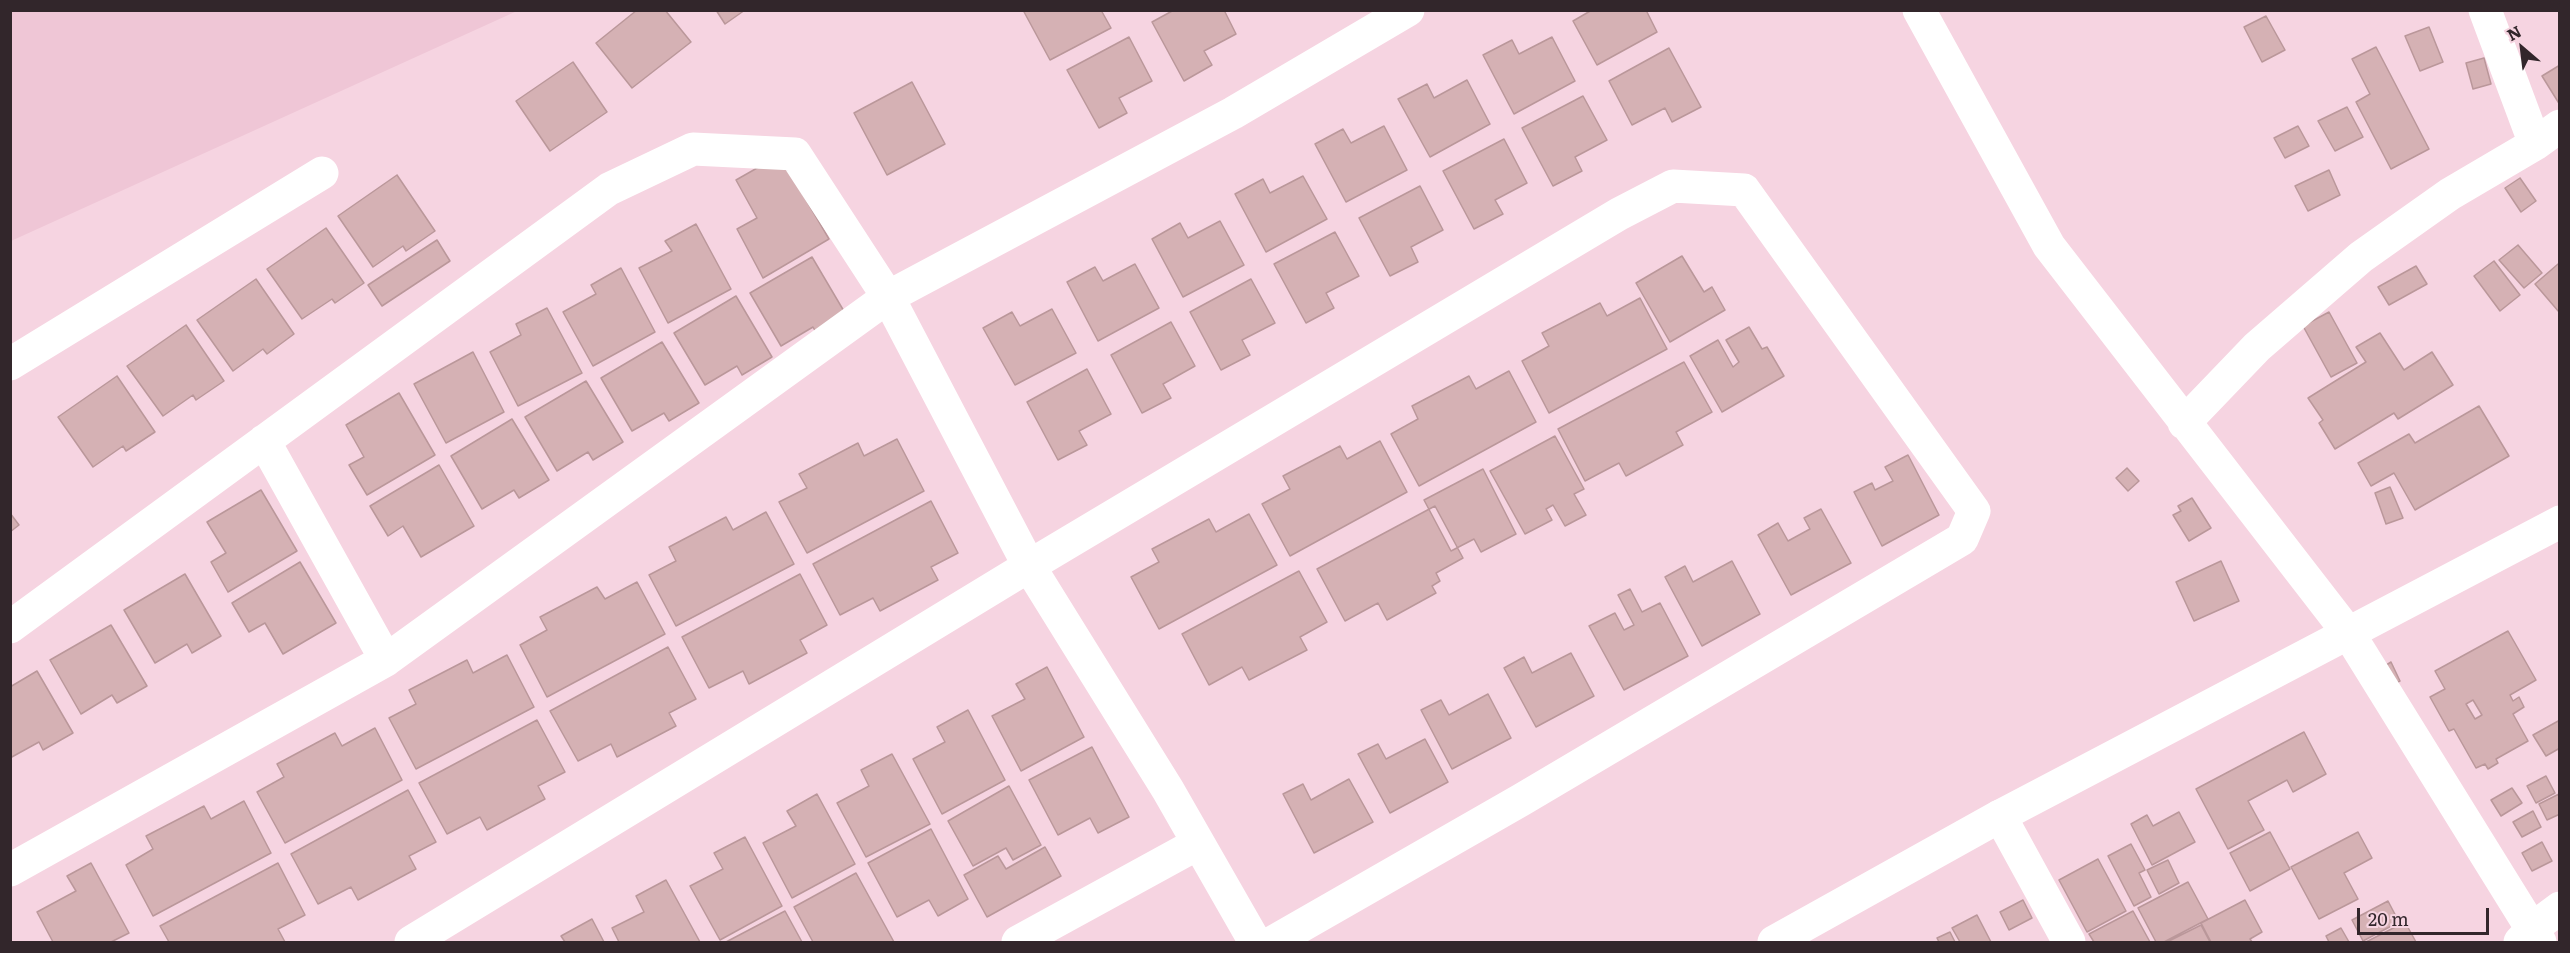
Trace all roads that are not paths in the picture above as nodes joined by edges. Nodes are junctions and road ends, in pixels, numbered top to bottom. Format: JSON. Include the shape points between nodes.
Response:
{"nodes":[{"id":1,"x":1408,"y":10,"type":"edge"},
{"id":2,"x":1919,"y":10,"type":"edge"},
{"id":3,"x":2485,"y":10,"type":"edge"},
{"id":4,"x":2547,"y":135,"type":"edge"},
{"id":5,"x":322,"y":173,"type":"dead end"},
{"id":6,"x":888,"y":297,"type":"junction"},
{"id":7,"x":10,"y":364,"type":"edge"},
{"id":8,"x":2184,"y":423,"type":"junction"},
{"id":9,"x":264,"y":441,"type":"junction"},
{"id":10,"x":2559,"y":522,"type":"edge"},
{"id":11,"x":1029,"y":566,"type":"junction"},
{"id":12,"x":10,"y":627,"type":"edge"},
{"id":13,"x":2349,"y":634,"type":"junction"},
{"id":14,"x":386,"y":660,"type":"junction"},
{"id":15,"x":2000,"y":816,"type":"junction"},
{"id":16,"x":1197,"y":844,"type":"junction"},
{"id":17,"x":10,"y":870,"type":"edge"},
{"id":18,"x":2559,"y":908,"type":"edge"},
{"id":19,"x":2531,"y":937,"type":"edge"},
{"id":20,"x":411,"y":942,"type":"edge"},
{"id":21,"x":1018,"y":942,"type":"edge"},
{"id":22,"x":1255,"y":942,"type":"edge"},
{"id":23,"x":1273,"y":942,"type":"edge"},
{"id":24,"x":1774,"y":942,"type":"edge"},
{"id":25,"x":2069,"y":942,"type":"edge"}],
"edges":[{"from":1,"to":6,"type":"street","via":[[1233,113]]},
{"from":2,"to":8,"type":"street","via":[[2049,246]]},
{"from":3,"to":4,"type":"street"},
{"from":4,"to":8,"type":"street","via":[[2450,194],[2361,257],[2257,347]]},
{"from":5,"to":7,"type":"street"},
{"from":6,"to":9,"type":"street","via":[[795,154],[693,149],[609,189]]},
{"from":6,"to":11,"type":"street"},
{"from":6,"to":14,"type":"street"},
{"from":8,"to":13,"type":"street"},
{"from":9,"to":12,"type":"street"},
{"from":9,"to":14,"type":"street"},
{"from":10,"to":13,"type":"street"},
{"from":11,"to":16,"type":"street","via":[[1168,790]]},
{"from":11,"to":20,"type":"street"},
{"from":11,"to":23,"type":"street","via":[[1609,220],[1673,186],[1744,190],[1974,511],[1962,539]]},
{"from":13,"to":15,"type":"street"},
{"from":13,"to":19,"type":"street"},
{"from":14,"to":17,"type":"street"},
{"from":15,"to":24,"type":"street"},
{"from":15,"to":25,"type":"street"},
{"from":16,"to":21,"type":"street"},
{"from":16,"to":22,"type":"street"},
{"from":18,"to":19,"type":"street"}]}
